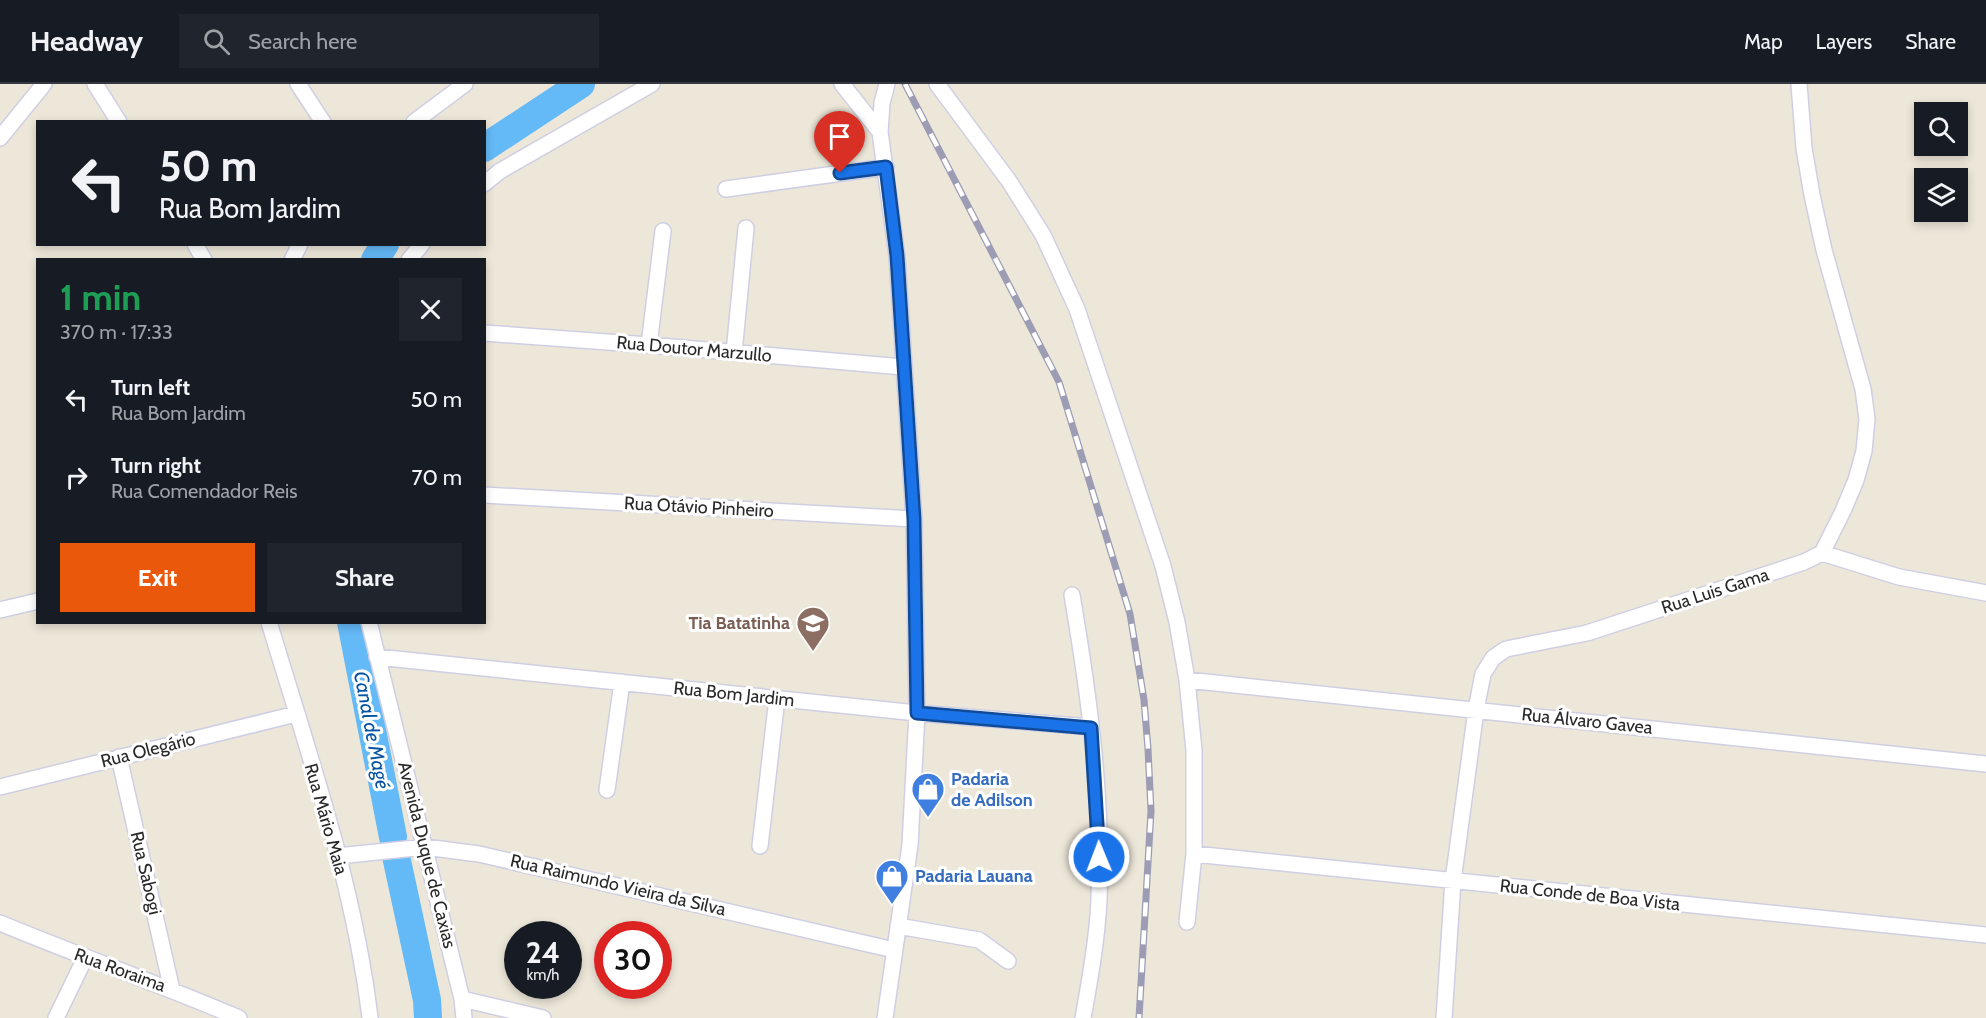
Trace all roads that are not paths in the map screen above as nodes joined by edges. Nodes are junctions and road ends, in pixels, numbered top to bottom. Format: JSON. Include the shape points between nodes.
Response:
{"nodes":[{"id":1,"x":44,"y":84,"type":"edge"},
{"id":2,"x":95,"y":84,"type":"edge"},
{"id":3,"x":298,"y":84,"type":"edge"},
{"id":4,"x":465,"y":84,"type":"edge"},
{"id":5,"x":652,"y":84,"type":"edge"},
{"id":6,"x":842,"y":84,"type":"edge"},
{"id":7,"x":886,"y":84,"type":"edge"},
{"id":8,"x":937,"y":84,"type":"edge"},
{"id":9,"x":1799,"y":84,"type":"edge"},
{"id":10,"x":117,"y":120,"type":"edge"},
{"id":11,"x":322,"y":120,"type":"edge"},
{"id":12,"x":417,"y":120,"type":"edge"},
{"id":13,"x":880,"y":132,"type":"junction"},
{"id":14,"x":0,"y":138,"type":"edge"},
{"id":15,"x":886,"y":167,"type":"junction"},
{"id":16,"x":486,"y":182,"type":"edge"},
{"id":17,"x":726,"y":189,"type":"dead end"},
{"id":18,"x":746,"y":228,"type":"dead end"},
{"id":19,"x":663,"y":231,"type":"dead end"},
{"id":20,"x":420,"y":246,"type":"edge"},
{"id":21,"x":411,"y":258,"type":"edge"},
{"id":22,"x":486,"y":333,"type":"edge"},
{"id":23,"x":649,"y":345,"type":"junction"},
{"id":24,"x":734,"y":353,"type":"junction"},
{"id":25,"x":903,"y":367,"type":"junction"},
{"id":26,"x":486,"y":495,"type":"edge"},
{"id":27,"x":914,"y":519,"type":"junction"},
{"id":28,"x":1822,"y":553,"type":"junction"},
{"id":29,"x":1986,"y":593,"type":"edge"},
{"id":30,"x":1072,"y":595,"type":"dead end"},
{"id":31,"x":36,"y":601,"type":"edge"},
{"id":32,"x":0,"y":610,"type":"edge"},
{"id":33,"x":269,"y":624,"type":"edge"},
{"id":34,"x":369,"y":624,"type":"edge"},
{"id":35,"x":377,"y":657,"type":"junction"},
{"id":36,"x":1187,"y":680,"type":"junction"},
{"id":37,"x":622,"y":682,"type":"junction"},
{"id":38,"x":777,"y":698,"type":"junction"},
{"id":39,"x":1476,"y":710,"type":"junction"},
{"id":40,"x":917,"y":713,"type":"junction"},
{"id":41,"x":296,"y":714,"type":"junction"},
{"id":42,"x":1091,"y":728,"type":"junction"},
{"id":43,"x":119,"y":757,"type":"junction"},
{"id":44,"x":1986,"y":765,"type":"edge"},
{"id":45,"x":0,"y":787,"type":"edge"},
{"id":46,"x":606,"y":790,"type":"dead end"},
{"id":47,"x":760,"y":846,"type":"dead end"},
{"id":48,"x":425,"y":847,"type":"junction"},
{"id":49,"x":1194,"y":854,"type":"junction"},
{"id":50,"x":338,"y":856,"type":"junction"},
{"id":51,"x":1453,"y":881,"type":"junction"},
{"id":52,"x":1187,"y":922,"type":"dead end"},
{"id":53,"x":0,"y":923,"type":"edge"},
{"id":54,"x":898,"y":926,"type":"junction"},
{"id":55,"x":1986,"y":935,"type":"edge"},
{"id":56,"x":894,"y":950,"type":"junction"},
{"id":57,"x":85,"y":958,"type":"junction"},
{"id":58,"x":1008,"y":961,"type":"dead end"},
{"id":59,"x":172,"y":990,"type":"junction"},
{"id":60,"x":462,"y":999,"type":"junction"},
{"id":61,"x":56,"y":1018,"type":"edge"},
{"id":62,"x":239,"y":1018,"type":"edge"},
{"id":63,"x":370,"y":1018,"type":"edge"},
{"id":64,"x":464,"y":1018,"type":"edge"},
{"id":65,"x":543,"y":1018,"type":"edge"},
{"id":66,"x":885,"y":1018,"type":"edge"},
{"id":67,"x":1083,"y":1018,"type":"edge"},
{"id":68,"x":1444,"y":1018,"type":"edge"}],
"edges":[{"from":1,"to":14,"type":"street"},
{"from":2,"to":10,"type":"street"},
{"from":3,"to":11,"type":"street"},
{"from":4,"to":12,"type":"street"},
{"from":5,"to":16,"type":"street"},
{"from":6,"to":13,"type":"street"},
{"from":7,"to":13,"type":"street"},
{"from":8,"to":36,"type":"street","via":[[1009,181],[1043,235],[1077,309],[1171,595]]},
{"from":9,"to":28,"type":"street","via":[[1812,195],[1868,418],[1856,480]]},
{"from":13,"to":15,"type":"street"},
{"from":15,"to":17,"type":"street"},
{"from":15,"to":25,"type":"street","via":[[897,256]]},
{"from":18,"to":24,"type":"street"},
{"from":19,"to":23,"type":"street"},
{"from":20,"to":21,"type":"street"},
{"from":22,"to":23,"type":"street","name":"Rua Doutor Marzullo"},
{"from":23,"to":24,"type":"street","name":"Rua Doutor Marzullo"},
{"from":24,"to":25,"type":"street","name":"Rua Doutor Marzullo"},
{"from":25,"to":27,"type":"street"},
{"from":26,"to":27,"type":"street","name":"Rua Otávio Pinheiro"},
{"from":27,"to":40,"type":"street"},
{"from":28,"to":29,"type":"street","via":[[1899,577]]},
{"from":28,"to":39,"type":"street","name":"Rua Luis Gama","via":[[1587,633],[1506,649],[1493,658],[1484,674]]},
{"from":30,"to":42,"type":"street"},
{"from":31,"to":32,"type":"street"},
{"from":33,"to":41,"type":"street","name":"Rua Mário Maia"},
{"from":34,"to":35,"type":"street","name":"Avenida Duque de Caxias"},
{"from":35,"to":37,"type":"street","name":"Rua Bom Jardim"},
{"from":35,"to":48,"type":"street","name":"Avenida Duque de Caxias"},
{"from":36,"to":39,"type":"street","name":"Rua Álvaro Gavea"},
{"from":36,"to":49,"type":"street","via":[[1195,767]]},
{"from":37,"to":38,"type":"street","name":"Rua Bom Jardim"},
{"from":37,"to":46,"type":"street"},
{"from":38,"to":40,"type":"street","name":"Rua Bom Jardim"},
{"from":38,"to":47,"type":"street"},
{"from":39,"to":44,"type":"street","name":"Rua Álvaro Gavea"},
{"from":39,"to":51,"type":"street","name":"Rua Luis Gama"},
{"from":40,"to":42,"type":"street","name":"Rua Bom Jardim"},
{"from":40,"to":54,"type":"street","via":[[910,845]]},
{"from":41,"to":43,"type":"street","name":"Rua Olegário"},
{"from":41,"to":50,"type":"street","name":"Rua Mário Maia"},
{"from":42,"to":67,"type":"street","via":[[1099,900]]},
{"from":43,"to":45,"type":"street","name":"Rua Olegário"},
{"from":43,"to":59,"type":"street","name":"Rua Sabogi"},
{"from":48,"to":50,"type":"street","name":"Rua Raimundo Vieira da Silva"},
{"from":48,"to":56,"type":"street","name":"Rua Raimundo Vieira da Silva","via":[[525,863]]},
{"from":48,"to":60,"type":"street","name":"Avenida Duque de Caxias"},
{"from":49,"to":51,"type":"street","name":"Rua Conde de Boa Vista"},
{"from":49,"to":52,"type":"street"},
{"from":50,"to":63,"type":"street","name":"Rua Mário Maia"},
{"from":51,"to":55,"type":"street","name":"Rua Conde de Boa Vista"},
{"from":51,"to":68,"type":"street","name":"Rua Luis Gama"},
{"from":53,"to":57,"type":"street","name":"Rua Roraima"},
{"from":54,"to":56,"type":"street"},
{"from":54,"to":58,"type":"street","via":[[979,940]]},
{"from":56,"to":66,"type":"street"},
{"from":57,"to":59,"type":"street","name":"Rua Roraima"},
{"from":57,"to":61,"type":"street"},
{"from":59,"to":62,"type":"street","name":"Rua Roraima"},
{"from":60,"to":64,"type":"street","name":"Avenida Duque de Caxias"},
{"from":60,"to":65,"type":"street"}]}
